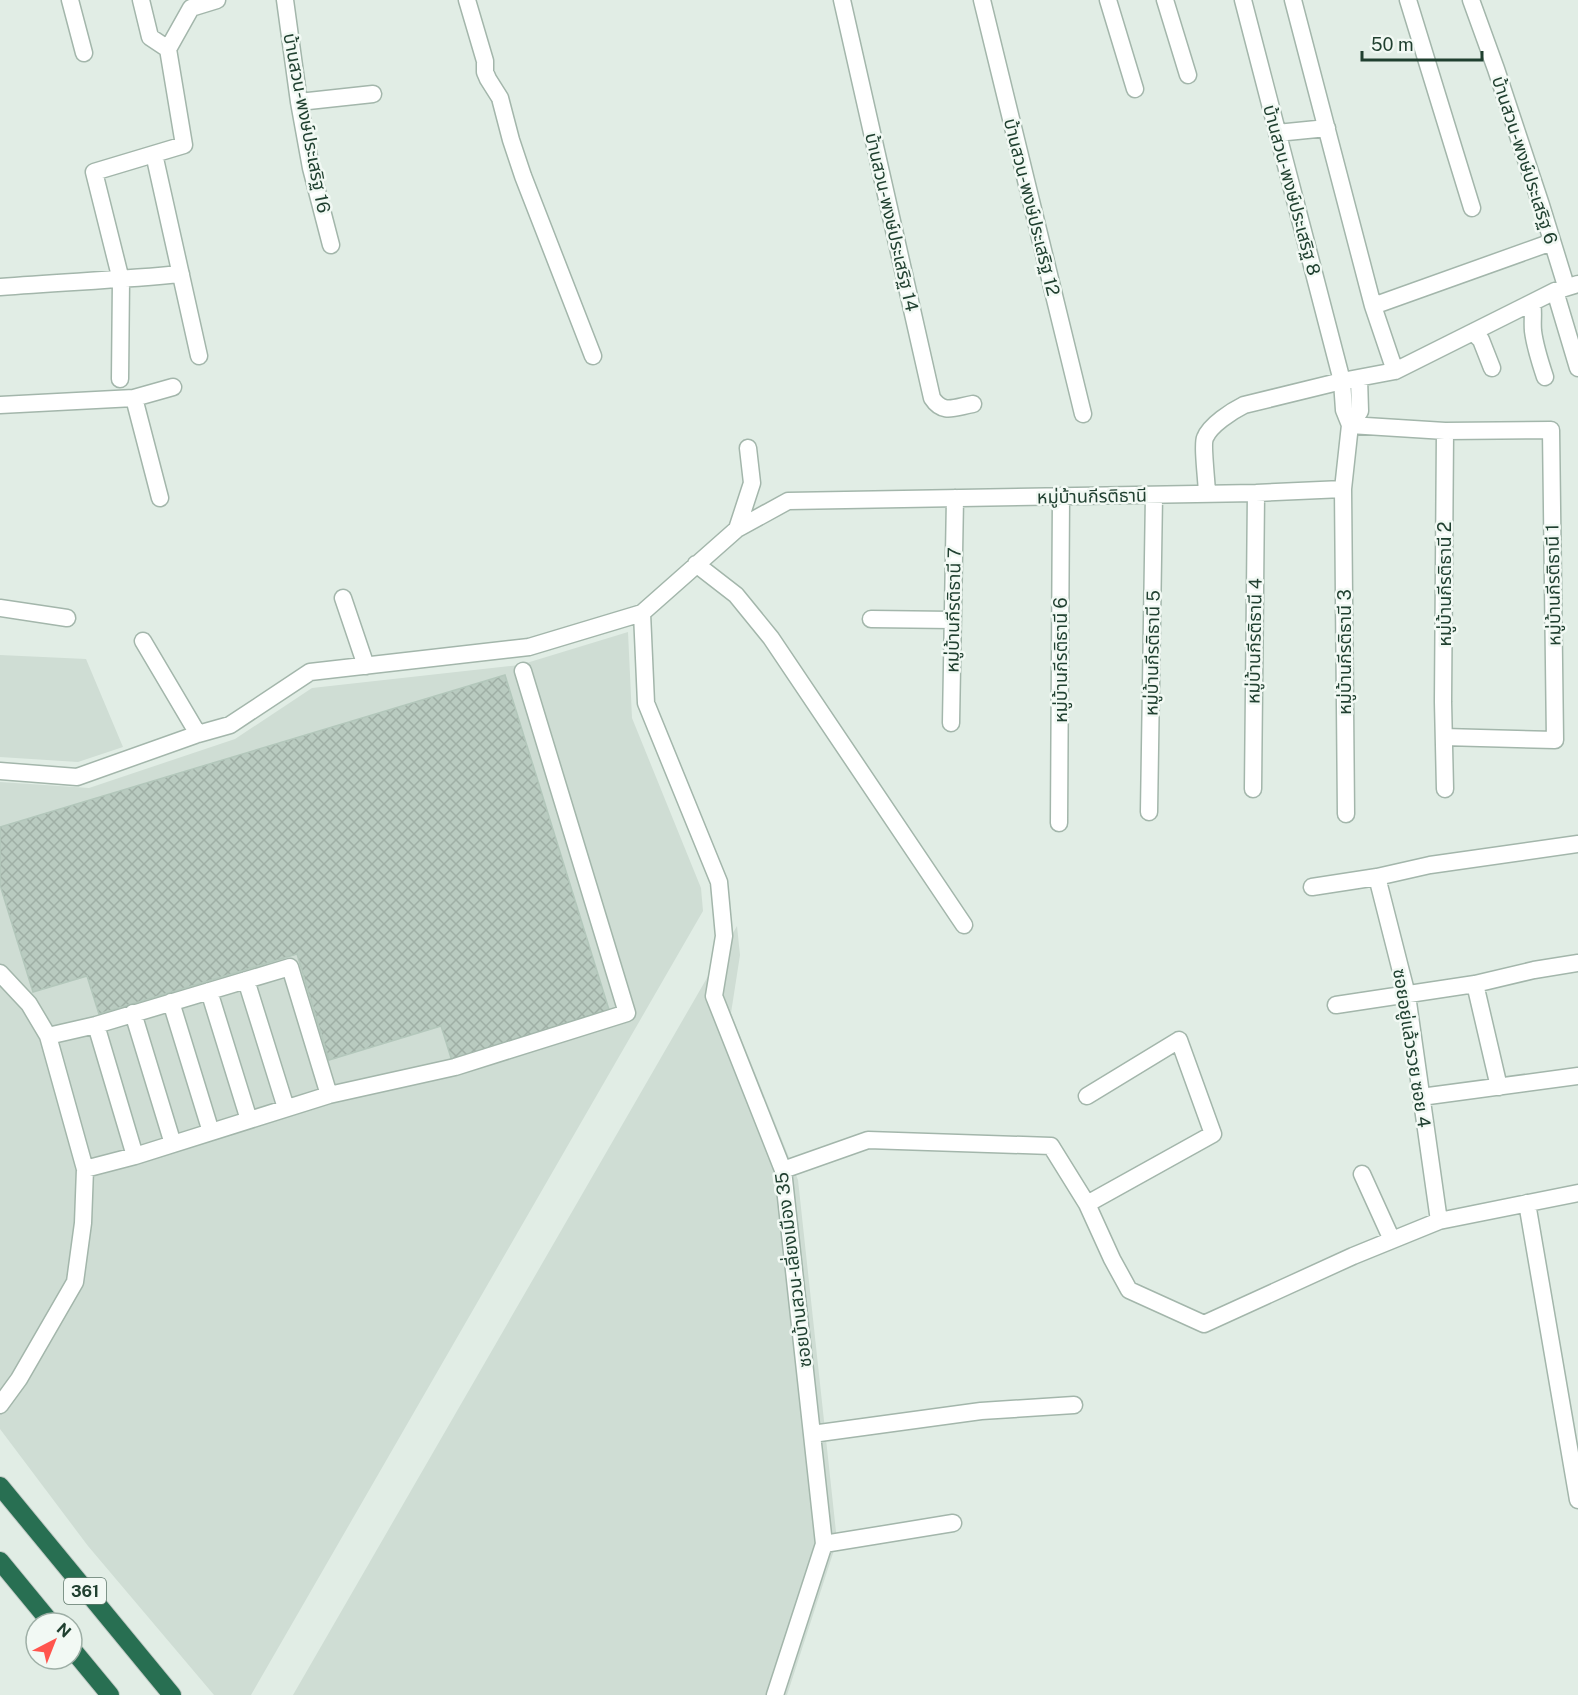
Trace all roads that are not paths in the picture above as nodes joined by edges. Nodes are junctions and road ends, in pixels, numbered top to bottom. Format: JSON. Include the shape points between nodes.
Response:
{"nodes":[{"id":1,"x":70,"y":0,"type":"edge"},
{"id":2,"x":141,"y":0,"type":"edge"},
{"id":3,"x":217,"y":0,"type":"edge"},
{"id":4,"x":285,"y":0,"type":"edge"},
{"id":5,"x":467,"y":0,"type":"edge"},
{"id":6,"x":842,"y":0,"type":"edge"},
{"id":7,"x":982,"y":0,"type":"edge"},
{"id":8,"x":1108,"y":0,"type":"edge"},
{"id":9,"x":1166,"y":0,"type":"edge"},
{"id":10,"x":1243,"y":0,"type":"edge"},
{"id":11,"x":1293,"y":0,"type":"edge"},
{"id":12,"x":1408,"y":0,"type":"edge"},
{"id":13,"x":1471,"y":0,"type":"edge"},
{"id":14,"x":168,"y":49,"type":"junction"},
{"id":15,"x":84,"y":53,"type":"dead end"},
{"id":16,"x":1188,"y":75,"type":"dead end"},
{"id":17,"x":1135,"y":89,"type":"dead end"},
{"id":18,"x":373,"y":94,"type":"dead end"},
{"id":19,"x":299,"y":102,"type":"junction"},
{"id":20,"x":1327,"y":128,"type":"junction"},
{"id":21,"x":1277,"y":133,"type":"junction"},
{"id":22,"x":154,"y":154,"type":"junction"},
{"id":23,"x":1472,"y":208,"type":"dead end"},
{"id":24,"x":1552,"y":242,"type":"junction"},
{"id":25,"x":331,"y":245,"type":"dead end"},
{"id":26,"x":181,"y":274,"type":"junction"},
{"id":27,"x":121,"y":280,"type":"junction"},
{"id":28,"x":0,"y":287,"type":"edge"},
{"id":29,"x":1566,"y":287,"type":"edge"},
{"id":30,"x":1532,"y":303,"type":"junction"},
{"id":31,"x":1373,"y":306,"type":"junction"},
{"id":32,"x":1473,"y":332,"type":"junction"},
{"id":33,"x":199,"y":356,"type":"dead end"},
{"id":34,"x":593,"y":356,"type":"dead end"},
{"id":35,"x":1492,"y":368,"type":"dead end"},
{"id":36,"x":1578,"y":368,"type":"edge"},
{"id":37,"x":1395,"y":371,"type":"junction"},
{"id":38,"x":1545,"y":377,"type":"dead end"},
{"id":39,"x":120,"y":379,"type":"dead end"},
{"id":40,"x":1351,"y":379,"type":"junction"},
{"id":41,"x":173,"y":387,"type":"dead end"},
{"id":42,"x":135,"y":398,"type":"junction"},
{"id":43,"x":973,"y":404,"type":"dead end"},
{"id":44,"x":0,"y":405,"type":"edge"},
{"id":45,"x":1083,"y":414,"type":"dead end"},
{"id":46,"x":1350,"y":425,"type":"junction"},
{"id":47,"x":1445,"y":431,"type":"junction"},
{"id":48,"x":748,"y":448,"type":"dead end"},
{"id":49,"x":1343,"y":489,"type":"junction"},
{"id":50,"x":1256,"y":494,"type":"junction"},
{"id":51,"x":1154,"y":495,"type":"junction"},
{"id":52,"x":1207,"y":495,"type":"junction"},
{"id":53,"x":1061,"y":496,"type":"junction"},
{"id":54,"x":160,"y":498,"type":"dead end"},
{"id":55,"x":956,"y":498,"type":"junction"},
{"id":56,"x":737,"y":529,"type":"junction"},
{"id":57,"x":696,"y":564,"type":"junction"},
{"id":58,"x":343,"y":598,"type":"dead end"},
{"id":59,"x":0,"y":608,"type":"edge"},
{"id":60,"x":642,"y":613,"type":"junction"},
{"id":61,"x":67,"y":618,"type":"dead end"},
{"id":62,"x":871,"y":619,"type":"dead end"},
{"id":63,"x":953,"y":620,"type":"junction"},
{"id":64,"x":143,"y":641,"type":"dead end"},
{"id":65,"x":366,"y":666,"type":"junction"},
{"id":66,"x":523,"y":672,"type":"dead end"},
{"id":67,"x":951,"y":723,"type":"dead end"},
{"id":68,"x":198,"y":735,"type":"junction"},
{"id":69,"x":1444,"y":737,"type":"junction"},
{"id":70,"x":0,"y":771,"type":"edge"},
{"id":71,"x":1253,"y":789,"type":"dead end"},
{"id":72,"x":1445,"y":789,"type":"dead end"},
{"id":73,"x":1149,"y":812,"type":"dead end"},
{"id":74,"x":1346,"y":814,"type":"dead end"},
{"id":75,"x":1059,"y":823,"type":"dead end"},
{"id":76,"x":1578,"y":844,"type":"edge"},
{"id":77,"x":1377,"y":877,"type":"junction"},
{"id":78,"x":1312,"y":886,"type":"dead end"},
{"id":79,"x":964,"y":925,"type":"dead end"},
{"id":80,"x":1578,"y":963,"type":"edge"},
{"id":81,"x":0,"y":973,"type":"edge"},
{"id":82,"x":246,"y":980,"type":"junction"},
{"id":83,"x":1475,"y":984,"type":"junction"},
{"id":84,"x":209,"y":991,"type":"junction"},
{"id":85,"x":1407,"y":995,"type":"junction"},
{"id":86,"x":171,"y":1002,"type":"junction"},
{"id":87,"x":1336,"y":1005,"type":"dead end"},
{"id":88,"x":134,"y":1013,"type":"junction"},
{"id":89,"x":96,"y":1024,"type":"junction"},
{"id":90,"x":48,"y":1036,"type":"junction"},
{"id":91,"x":1578,"y":1076,"type":"edge"},
{"id":92,"x":1499,"y":1087,"type":"junction"},
{"id":93,"x":329,"y":1095,"type":"junction"},
{"id":94,"x":1087,"y":1095,"type":"dead end"},
{"id":95,"x":1421,"y":1097,"type":"junction"},
{"id":96,"x":286,"y":1108,"type":"junction"},
{"id":97,"x":249,"y":1120,"type":"junction"},
{"id":98,"x":211,"y":1132,"type":"junction"},
{"id":99,"x":174,"y":1144,"type":"junction"},
{"id":100,"x":135,"y":1156,"type":"junction"},
{"id":101,"x":85,"y":1169,"type":"junction"},
{"id":102,"x":783,"y":1170,"type":"junction"},
{"id":103,"x":1362,"y":1174,"type":"dead end"},
{"id":104,"x":1578,"y":1193,"type":"edge"},
{"id":105,"x":1527,"y":1203,"type":"junction"},
{"id":106,"x":1087,"y":1204,"type":"junction"},
{"id":107,"x":1439,"y":1221,"type":"junction"},
{"id":108,"x":1392,"y":1240,"type":"junction"},
{"id":109,"x":0,"y":1405,"type":"edge"},
{"id":110,"x":1074,"y":1405,"type":"dead end"},
{"id":111,"x":812,"y":1434,"type":"junction"},
{"id":112,"x":0,"y":1486,"type":"edge"},
{"id":113,"x":1578,"y":1500,"type":"edge"},
{"id":114,"x":954,"y":1523,"type":"dead end"},
{"id":115,"x":824,"y":1544,"type":"junction"},
{"id":116,"x":0,"y":1561,"type":"edge"},
{"id":117,"x":41,"y":1611,"type":"edge"},
{"id":118,"x":84,"y":1664,"type":"edge"},
{"id":119,"x":110,"y":1695,"type":"edge"},
{"id":120,"x":172,"y":1695,"type":"edge"},
{"id":121,"x":775,"y":1695,"type":"edge"}],
"edges":[{"from":1,"to":15,"type":"street"},
{"from":2,"to":14,"type":"street","via":[[150,37]]},
{"from":3,"to":14,"type":"street","via":[[191,8]]},
{"from":4,"to":19,"type":"street","name":"บ้านสวน-พงษ์ประเสริฐ 16"},
{"from":5,"to":34,"type":"street","via":[[485,72],[500,98],[523,176]]},
{"from":6,"to":43,"type":"street","name":"บ้านสวน-พงษ์ประเสริฐ 14","via":[[932,398],[945,409]]},
{"from":7,"to":45,"type":"street","name":"บ้านสวน-พงษ์ประเสริฐ 12"},
{"from":8,"to":17,"type":"street"},
{"from":9,"to":16,"type":"street"},
{"from":10,"to":21,"type":"street","name":"บ้านสวน-พงษ์ประเสริฐ 8"},
{"from":11,"to":20,"type":"street"},
{"from":12,"to":23,"type":"street"},
{"from":13,"to":24,"type":"street","name":"บ้านสวน-พงษ์ประเสริฐ 6"},
{"from":14,"to":22,"type":"street","via":[[184,145]]},
{"from":18,"to":19,"type":"street"},
{"from":19,"to":25,"type":"street","name":"บ้านสวน-พงษ์ประเสริฐ 16"},
{"from":20,"to":21,"type":"street"},
{"from":20,"to":31,"type":"street"},
{"from":21,"to":40,"type":"street","name":"บ้านสวน-พงษ์ประเสริฐ 8"},
{"from":22,"to":26,"type":"street"},
{"from":22,"to":27,"type":"street","via":[[94,172]]},
{"from":24,"to":29,"type":"street","name":"บ้านสวน-พงษ์ประเสริฐ 6"},
{"from":24,"to":31,"type":"street"},
{"from":26,"to":27,"type":"street"},
{"from":26,"to":33,"type":"street"},
{"from":27,"to":28,"type":"street"},
{"from":27,"to":39,"type":"street"},
{"from":29,"to":30,"type":"street"},
{"from":29,"to":36,"type":"street","name":"บ้านสวน-พงษ์ประเสริฐ 6"},
{"from":30,"to":32,"type":"street"},
{"from":30,"to":38,"type":"street","via":[[1533,329]]},
{"from":31,"to":37,"type":"street"},
{"from":32,"to":35,"type":"street","via":[[1481,340]]},
{"from":32,"to":37,"type":"street"},
{"from":37,"to":40,"type":"street"},
{"from":40,"to":46,"type":"street","via":[[1344,410]]},
{"from":40,"to":52,"type":"street","via":[[1244,405],[1225,416],[1204,439]]},
{"from":41,"to":42,"type":"street"},
{"from":42,"to":44,"type":"street"},
{"from":42,"to":54,"type":"street"},
{"from":46,"to":47,"type":"street"},
{"from":46,"to":49,"type":"street"},
{"from":47,"to":69,"type":"street","name":"หมู่บ้านกีรติธานี 2"},
{"from":47,"to":69,"type":"street","name":"หมู่บ้านกีรติธานี 1","via":[[1551,430],[1555,740]]},
{"from":48,"to":56,"type":"street","via":[[752,483]]},
{"from":49,"to":50,"type":"street","name":"หมู่บ้านกีรติธานี"},
{"from":49,"to":74,"type":"street","name":"หมู่บ้านกีรติธานี 3"},
{"from":50,"to":52,"type":"street","name":"หมู่บ้านกีรติธานี"},
{"from":50,"to":71,"type":"street","name":"หมู่บ้านกีรติธานี 4"},
{"from":51,"to":52,"type":"street","name":"หมู่บ้านกีรติธานี"},
{"from":51,"to":53,"type":"street","name":"หมู่บ้านกีรติธานี"},
{"from":51,"to":73,"type":"street","name":"หมู่บ้านกีรติธานี 5"},
{"from":53,"to":55,"type":"street","name":"หมู่บ้านกีรติธานี"},
{"from":53,"to":75,"type":"street","name":"หมู่บ้านกีรติธานี 6"},
{"from":55,"to":56,"type":"street","name":"หมู่บ้านกีรติธานี","via":[[788,501]]},
{"from":55,"to":63,"type":"street","name":"หมู่บ้านกีรติธานี 7"},
{"from":56,"to":57,"type":"street","name":"หมู่บ้านกีรติธานี"},
{"from":57,"to":60,"type":"street","name":"หมู่บ้านกีรติธานี"},
{"from":57,"to":79,"type":"street","via":[[736,595],[771,638]]},
{"from":58,"to":65,"type":"street"},
{"from":59,"to":61,"type":"street"},
{"from":60,"to":65,"type":"street","via":[[529,647]]},
{"from":60,"to":102,"type":"street","name":"ซอยบ้านสวน-เลี่ยงเมือง 35","via":[[646,703],[718,882],[724,936],[714,996]]},
{"from":62,"to":63,"type":"street"},
{"from":63,"to":67,"type":"street","name":"หมู่บ้านกีรติธานี 7"},
{"from":64,"to":68,"type":"street"},
{"from":65,"to":68,"type":"street","via":[[310,672],[230,725]]},
{"from":66,"to":93,"type":"street","via":[[627,1012],[455,1067]]},
{"from":68,"to":70,"type":"street","via":[[77,777]]},
{"from":69,"to":72,"type":"street","name":"หมู่บ้านกีรติธานี 2"},
{"from":76,"to":77,"type":"street","via":[[1430,865]]},
{"from":77,"to":78,"type":"street"},
{"from":77,"to":85,"type":"street","name":"ซอยอยู่แล้วรวย ซอย 4"},
{"from":80,"to":83,"type":"street"},
{"from":81,"to":90,"type":"street","via":[[29,1004]]},
{"from":82,"to":84,"type":"street"},
{"from":82,"to":93,"type":"street","via":[[290,967]]},
{"from":82,"to":96,"type":"street"},
{"from":83,"to":85,"type":"street"},
{"from":83,"to":92,"type":"street"},
{"from":84,"to":86,"type":"street"},
{"from":84,"to":97,"type":"street"},
{"from":85,"to":87,"type":"street"},
{"from":85,"to":95,"type":"street","name":"ซอยอยู่แล้วรวย ซอย 4"},
{"from":86,"to":88,"type":"street"},
{"from":86,"to":98,"type":"street"},
{"from":88,"to":89,"type":"street"},
{"from":88,"to":99,"type":"street"},
{"from":89,"to":90,"type":"street"},
{"from":89,"to":100,"type":"street"},
{"from":90,"to":101,"type":"street"},
{"from":91,"to":92,"type":"street"},
{"from":92,"to":95,"type":"street"},
{"from":93,"to":96,"type":"street"},
{"from":94,"to":106,"type":"street","via":[[1179,1040],[1213,1134]]},
{"from":95,"to":107,"type":"street","name":"ซอยอยู่แล้วรวย ซอย 4"},
{"from":96,"to":97,"type":"street"},
{"from":97,"to":98,"type":"street"},
{"from":98,"to":99,"type":"street"},
{"from":99,"to":100,"type":"street"},
{"from":100,"to":101,"type":"street"},
{"from":101,"to":109,"type":"street","via":[[75,1282]]},
{"from":102,"to":106,"type":"street","via":[[868,1140],[1051,1146]]},
{"from":102,"to":111,"type":"street","name":"ซอยบ้านสวน-เลี่ยงเมือง 35"},
{"from":103,"to":108,"type":"street"},
{"from":104,"to":105,"type":"street"},
{"from":105,"to":107,"type":"street"},
{"from":105,"to":113,"type":"street"},
{"from":106,"to":108,"type":"street","via":[[1129,1290],[1204,1324]]},
{"from":107,"to":108,"type":"street"},
{"from":110,"to":111,"type":"street","via":[[981,1411]]},
{"from":111,"to":115,"type":"street","name":"ซอยบ้านสวน-เลี่ยงเมือง 35"},
{"from":112,"to":120,"type":"highway","number":"361"},
{"from":114,"to":115,"type":"street"},
{"from":115,"to":121,"type":"street","name":"ซอยบ้านสวน-เลี่ยงเมือง 35"},
{"from":116,"to":117,"type":"highway","number":"361"},
{"from":118,"to":119,"type":"highway"}]}
